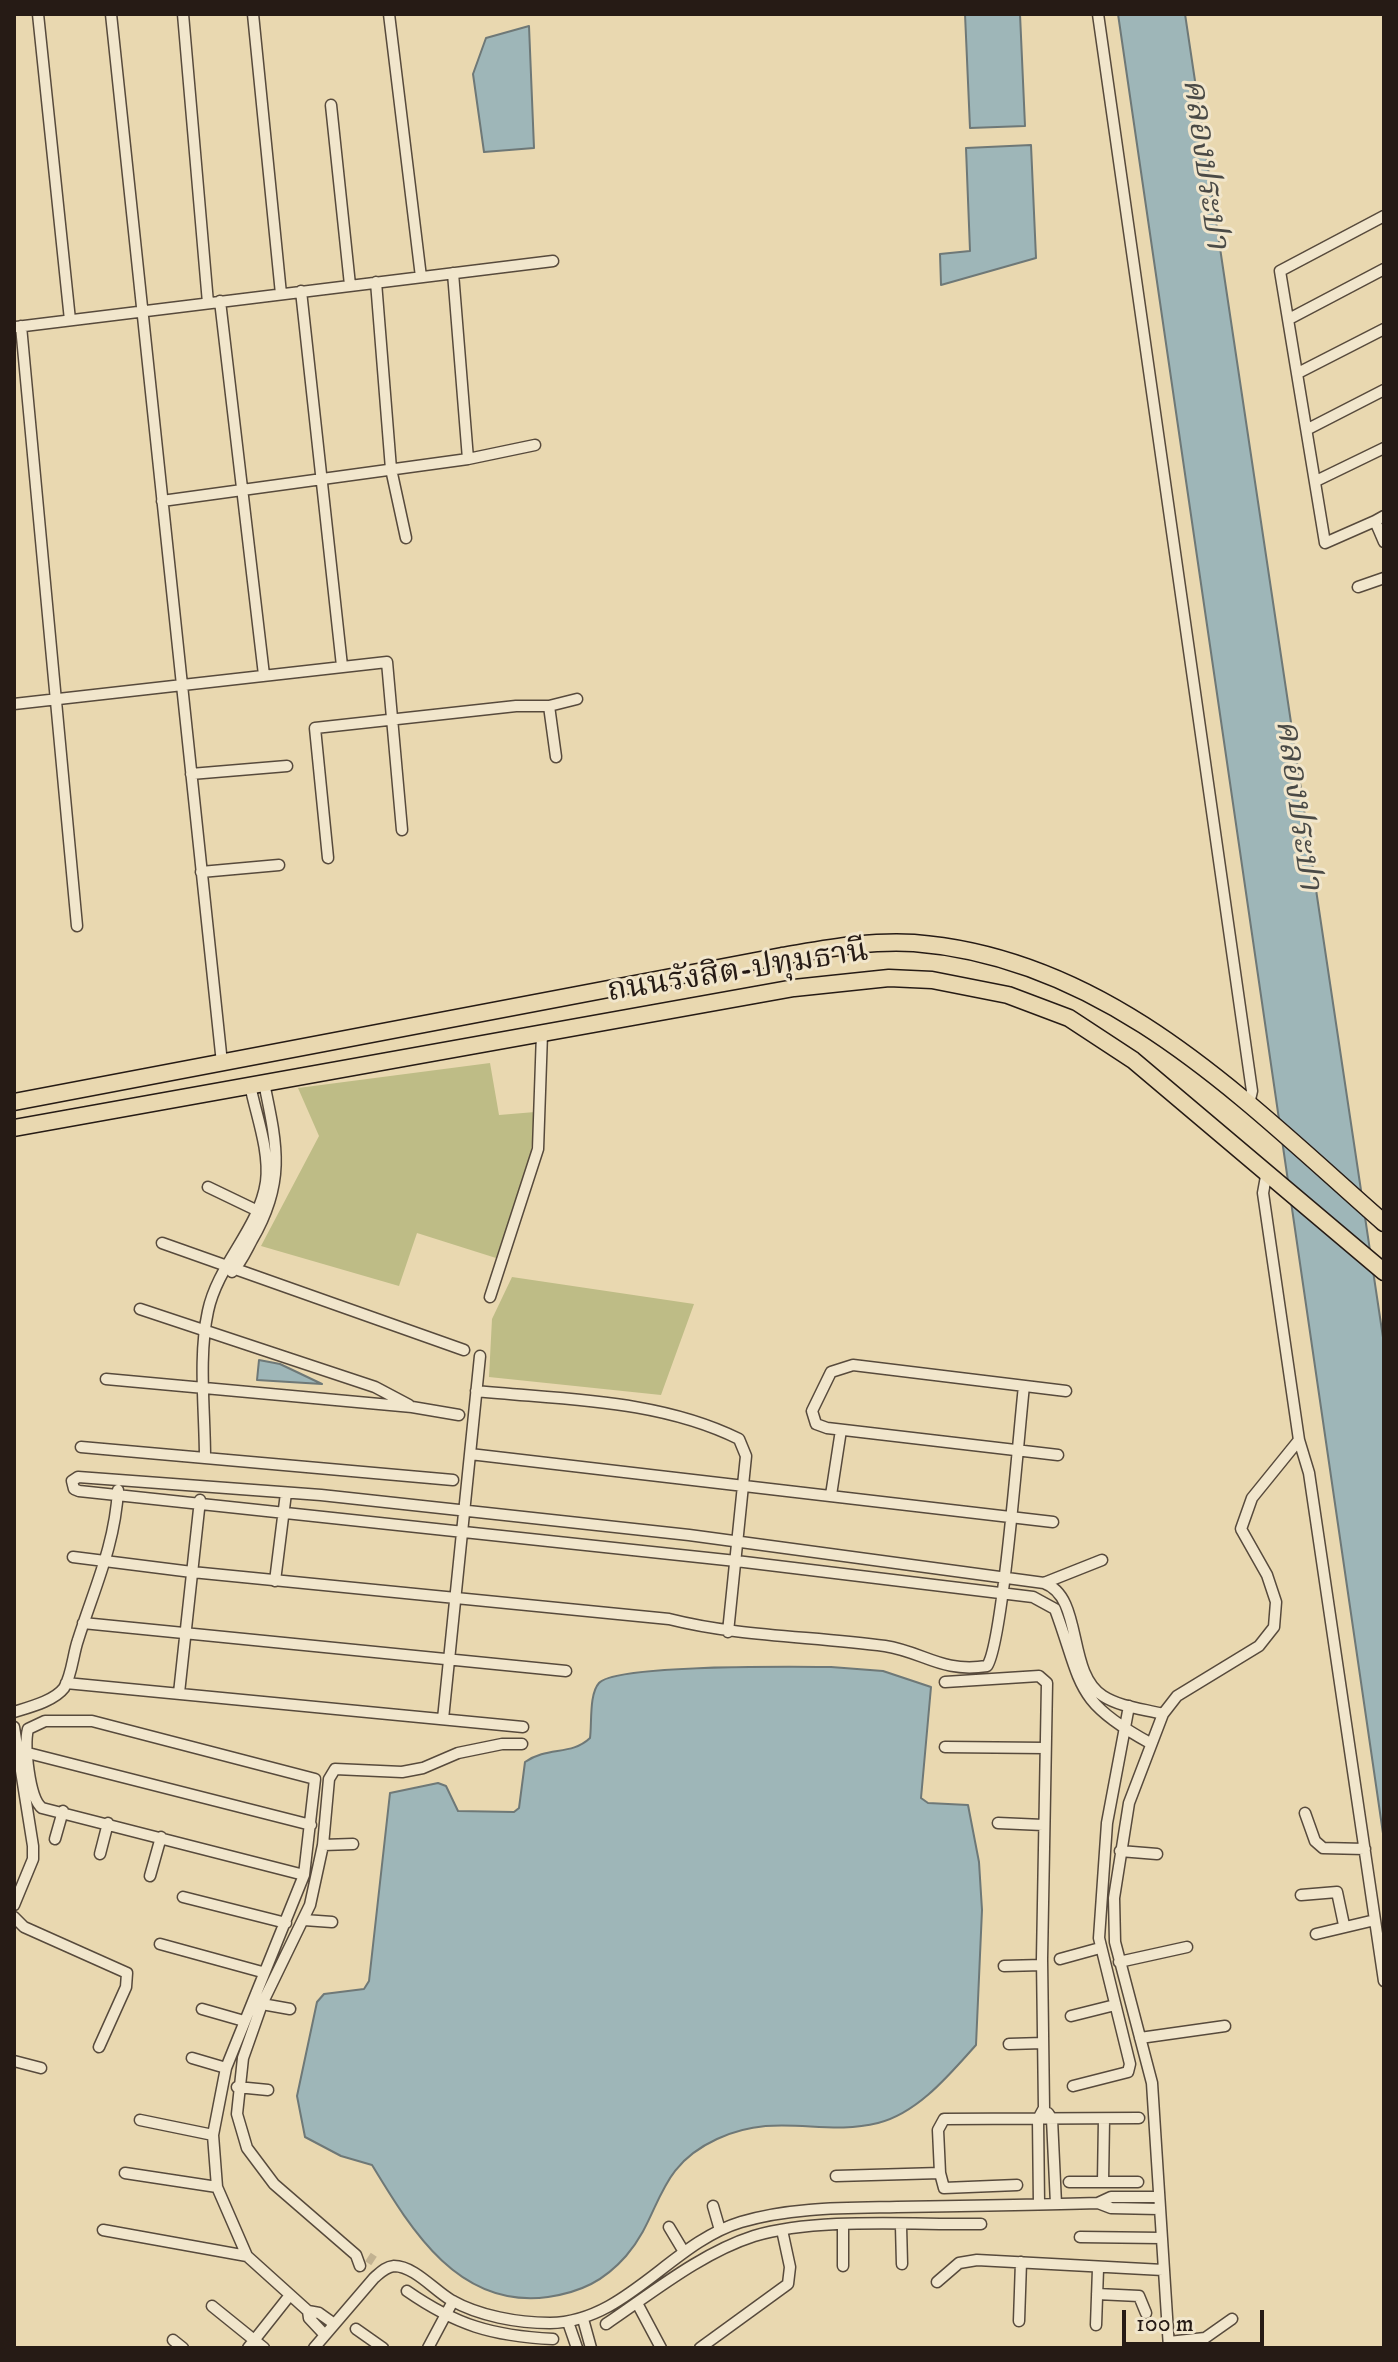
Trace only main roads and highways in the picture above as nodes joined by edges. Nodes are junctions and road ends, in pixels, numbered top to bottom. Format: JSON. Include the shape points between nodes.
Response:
{"nodes":[{"id":1,"x":338,"y":1041,"type":"junction"},
{"id":2,"x":343,"y":1069,"type":"junction"},
{"id":3,"x":14,"y":1102,"type":"edge"},
{"id":4,"x":14,"y":1128,"type":"edge"},
{"id":5,"x":1384,"y":1223,"type":"edge"},
{"id":6,"x":1381,"y":1270,"type":"edge"}],
"edges":[{"from":1,"to":2,"type":"main road"},
{"from":1,"to":3,"type":"main road","name":"ถนนรังสิต-ปทุมธานี"},
{"from":1,"to":5,"type":"main road","name":"ถนนรังสิต-ปทุมธานี","via":[[794,954],[913,943],[977,952],[1079,986],[1154,1030],[1249,1104]]},
{"from":2,"to":4,"type":"main road","name":"ถนนรังสิต-ปทุมธานี"},
{"from":2,"to":6,"type":"main road","name":"ถนนรังสิต-ปทุมธานี","via":[[794,988],[911,978],[982,988],[1039,1005],[1102,1037]]}]}
